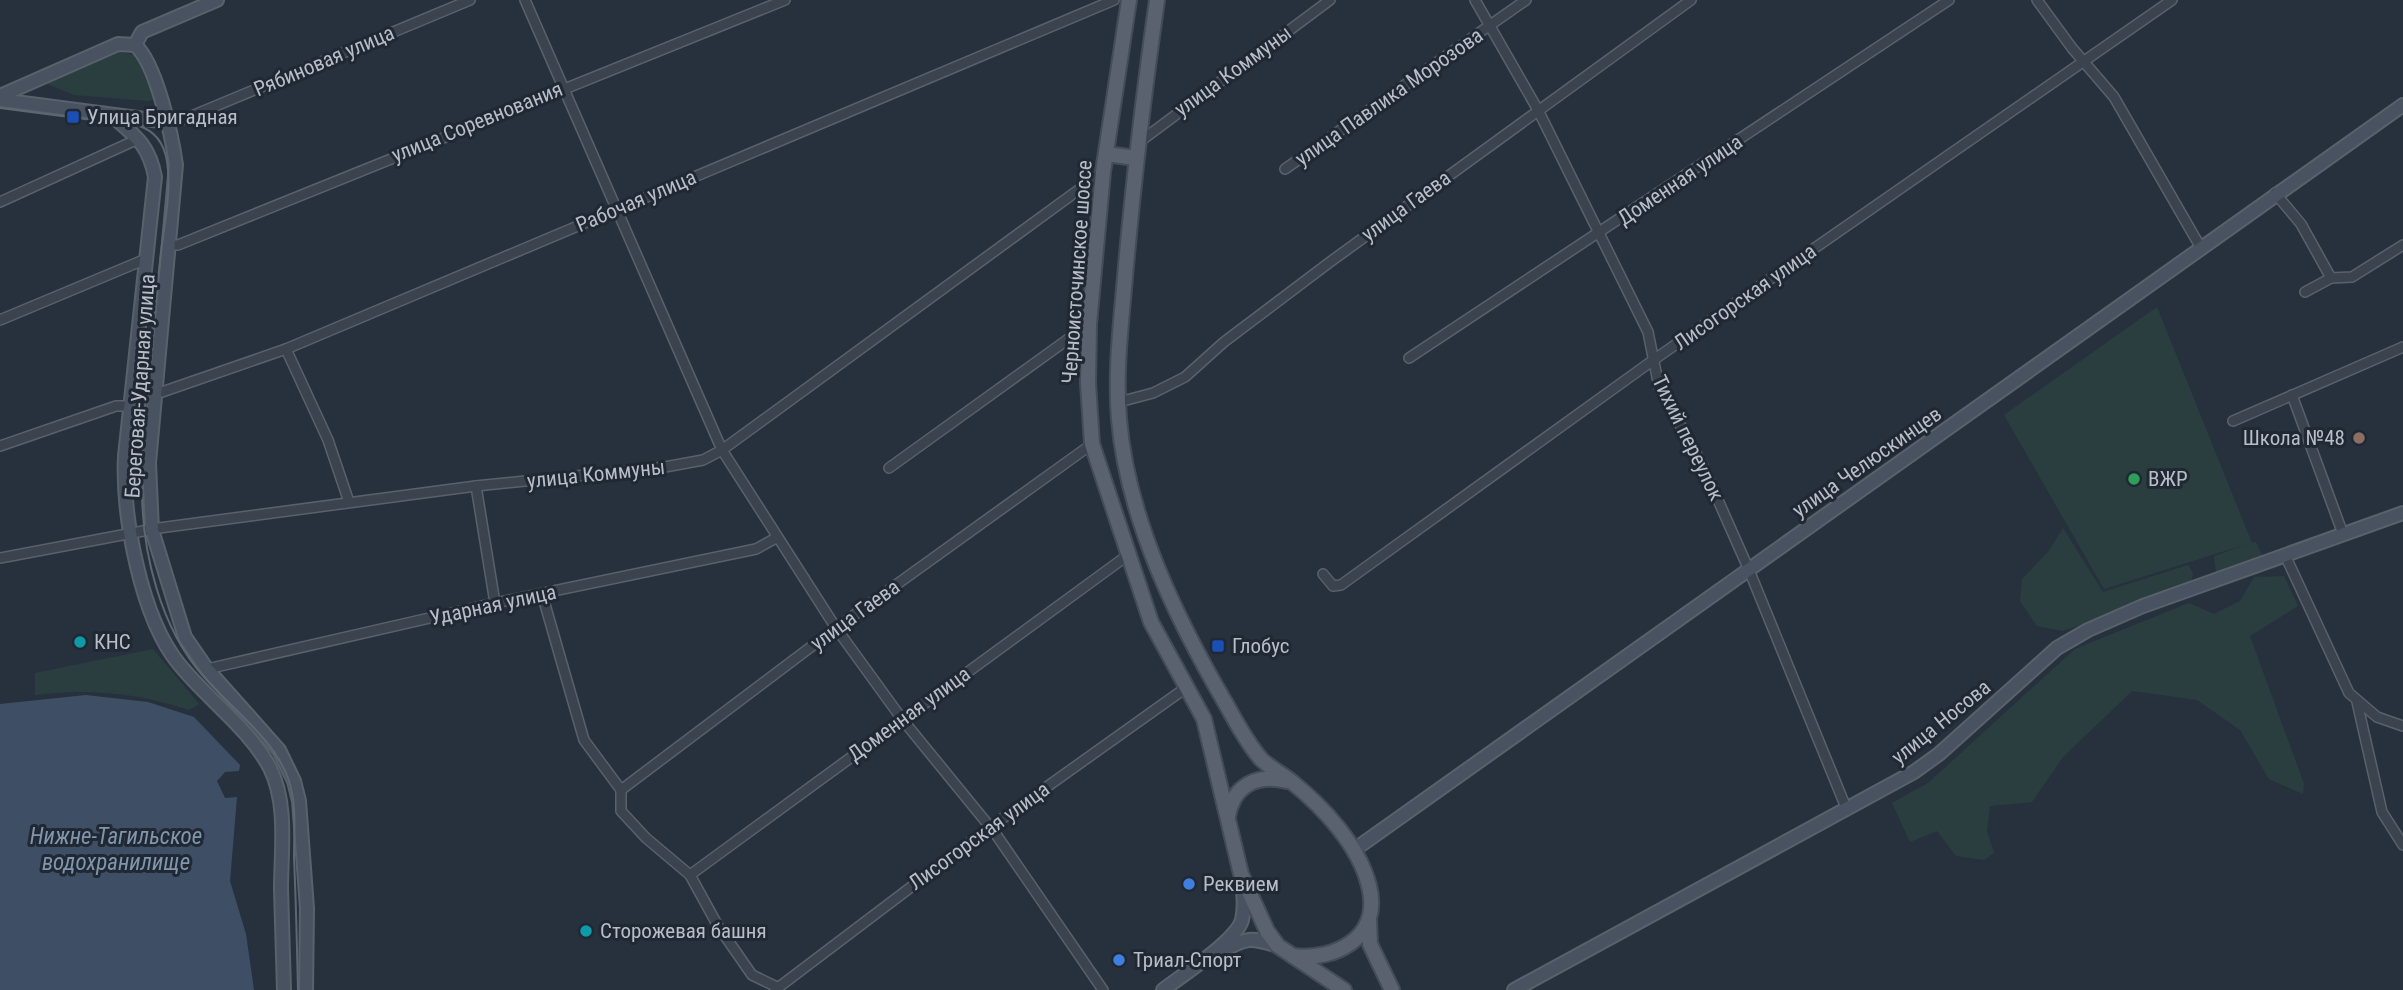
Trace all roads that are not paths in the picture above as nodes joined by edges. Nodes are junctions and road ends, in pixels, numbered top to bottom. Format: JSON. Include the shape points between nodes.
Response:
{"nodes":[{"id":1,"x":217,"y":0,"type":"edge"},
{"id":2,"x":470,"y":0,"type":"edge"},
{"id":3,"x":525,"y":0,"type":"edge"},
{"id":4,"x":785,"y":0,"type":"edge"},
{"id":5,"x":1114,"y":0,"type":"edge"},
{"id":6,"x":1129,"y":0,"type":"edge"},
{"id":7,"x":1157,"y":0,"type":"edge"},
{"id":8,"x":1330,"y":0,"type":"edge"},
{"id":9,"x":1475,"y":0,"type":"edge"},
{"id":10,"x":1525,"y":0,"type":"edge"},
{"id":11,"x":1690,"y":0,"type":"edge"},
{"id":12,"x":1949,"y":0,"type":"edge"},
{"id":13,"x":2037,"y":0,"type":"edge"},
{"id":14,"x":2172,"y":0,"type":"edge"},
{"id":15,"x":1490,"y":27,"type":"junction"},
{"id":16,"x":135,"y":45,"type":"junction"},
{"id":17,"x":2084,"y":61,"type":"junction"},
{"id":18,"x":562,"y":88,"type":"junction"},
{"id":19,"x":0,"y":98,"type":"edge"},
{"id":20,"x":2403,"y":104,"type":"edge"},
{"id":21,"x":1538,"y":110,"type":"junction"},
{"id":22,"x":111,"y":115,"type":"junction"},
{"id":23,"x":173,"y":122,"type":"junction"},
{"id":24,"x":138,"y":139,"type":"junction"},
{"id":25,"x":1136,"y":151,"type":"junction"},
{"id":26,"x":1106,"y":154,"type":"junction"},
{"id":27,"x":1285,"y":169,"type":"dead end"},
{"id":28,"x":1104,"y":172,"type":"junction"},
{"id":29,"x":2275,"y":193,"type":"junction"},
{"id":30,"x":0,"y":202,"type":"edge"},
{"id":31,"x":618,"y":209,"type":"junction"},
{"id":32,"x":1599,"y":234,"type":"junction"},
{"id":33,"x":171,"y":245,"type":"junction"},
{"id":34,"x":2403,"y":245,"type":"edge"},
{"id":35,"x":2201,"y":248,"type":"junction"},
{"id":36,"x":146,"y":259,"type":"junction"},
{"id":37,"x":2331,"y":278,"type":"junction"},
{"id":38,"x":2305,"y":292,"type":"dead end"},
{"id":39,"x":0,"y":320,"type":"edge"},
{"id":40,"x":1089,"y":324,"type":"junction"},
{"id":41,"x":2403,"y":347,"type":"edge"},
{"id":42,"x":286,"y":349,"type":"junction"},
{"id":43,"x":1409,"y":358,"type":"dead end"},
{"id":44,"x":1652,"y":361,"type":"junction"},
{"id":45,"x":155,"y":390,"type":"junction"},
{"id":46,"x":2292,"y":395,"type":"junction"},
{"id":47,"x":1119,"y":402,"type":"junction"},
{"id":48,"x":130,"y":406,"type":"junction"},
{"id":49,"x":2234,"y":421,"type":"dead end"},
{"id":50,"x":1092,"y":444,"type":"junction"},
{"id":51,"x":0,"y":446,"type":"edge"},
{"id":52,"x":722,"y":450,"type":"junction"},
{"id":53,"x":889,"y":467,"type":"dead end"},
{"id":54,"x":476,"y":486,"type":"junction"},
{"id":55,"x":349,"y":502,"type":"junction"},
{"id":56,"x":2403,"y":513,"type":"edge"},
{"id":57,"x":152,"y":530,"type":"junction"},
{"id":58,"x":2343,"y":534,"type":"junction"},
{"id":59,"x":131,"y":535,"type":"junction"},
{"id":60,"x":776,"y":538,"type":"junction"},
{"id":61,"x":1128,"y":555,"type":"junction"},
{"id":62,"x":2286,"y":555,"type":"junction"},
{"id":63,"x":0,"y":558,"type":"edge"},
{"id":64,"x":1749,"y":569,"type":"junction"},
{"id":65,"x":1324,"y":574,"type":"dead end"},
{"id":66,"x":542,"y":594,"type":"junction"},
{"id":67,"x":495,"y":603,"type":"junction"},
{"id":68,"x":836,"y":628,"type":"junction"},
{"id":69,"x":207,"y":669,"type":"junction"},
{"id":70,"x":1187,"y":687,"type":"junction"},
{"id":71,"x":2357,"y":702,"type":"junction"},
{"id":72,"x":902,"y":719,"type":"junction"},
{"id":73,"x":2403,"y":726,"type":"edge"},
{"id":74,"x":1292,"y":782,"type":"junction"},
{"id":75,"x":621,"y":790,"type":"junction"},
{"id":76,"x":1847,"y":810,"type":"junction"},
{"id":77,"x":1228,"y":817,"type":"junction"},
{"id":78,"x":989,"y":828,"type":"junction"},
{"id":79,"x":2403,"y":845,"type":"edge"},
{"id":80,"x":1354,"y":850,"type":"junction"},
{"id":81,"x":1241,"y":874,"type":"junction"},
{"id":82,"x":690,"y":875,"type":"junction"},
{"id":83,"x":1369,"y":920,"type":"junction"},
{"id":84,"x":1278,"y":946,"type":"junction"},
{"id":85,"x":1293,"y":956,"type":"junction"},
{"id":86,"x":1188,"y":971,"type":"junction"},
{"id":87,"x":776,"y":989,"type":"edge"},
{"id":88,"x":284,"y":990,"type":"edge"},
{"id":89,"x":306,"y":990,"type":"edge"},
{"id":90,"x":1103,"y":990,"type":"edge"},
{"id":91,"x":1163,"y":990,"type":"edge"},
{"id":92,"x":1345,"y":990,"type":"edge"},
{"id":93,"x":1392,"y":990,"type":"edge"},
{"id":94,"x":1514,"y":990,"type":"edge"}],
"edges":[{"from":1,"to":16,"type":"main road","via":[[142,32]]},
{"from":2,"to":23,"type":"street","name":"Рябиновая улица"},
{"from":3,"to":18,"type":"street"},
{"from":4,"to":18,"type":"street","name":"улица Соревнования"},
{"from":5,"to":31,"type":"street","name":"Рабочая улица"},
{"from":6,"to":26,"type":"main road","name":"Черноисточинское шоссе"},
{"from":7,"to":25,"type":"main road"},
{"from":8,"to":25,"type":"street","name":"улица Коммуны"},
{"from":9,"to":15,"type":"street","name":"Тихий переулок"},
{"from":10,"to":15,"type":"street","name":"улица Павлика Морозова"},
{"from":11,"to":21,"type":"street","name":"улица Гаева"},
{"from":12,"to":32,"type":"street","name":"Доменная улица"},
{"from":13,"to":17,"type":"street"},
{"from":14,"to":17,"type":"street","name":"Лисогорская улица"},
{"from":15,"to":21,"type":"street","name":"Тихий переулок"},
{"from":15,"to":27,"type":"street","name":"улица Павлика Морозова"},
{"from":16,"to":19,"type":"main road","via":[[118,44]]},
{"from":16,"to":23,"type":"main road","name":"Береговая-Ударная улица","via":[[143,53]]},
{"from":17,"to":35,"type":"street","via":[[2114,97]]},
{"from":17,"to":44,"type":"street","name":"Лисогорская улица"},
{"from":18,"to":31,"type":"street"},
{"from":18,"to":33,"type":"street","name":"улица Соревнования"},
{"from":19,"to":22,"type":"main road"},
{"from":20,"to":29,"type":"main road","name":"улица Челюскинцев"},
{"from":21,"to":32,"type":"street","name":"Тихий переулок"},
{"from":21,"to":47,"type":"street","name":"улица Гаева","via":[[1287,294],[1185,377],[1153,393]]},
{"from":22,"to":23,"type":"main road"},
{"from":22,"to":24,"type":"main road","name":"Береговая-Ударная улица"},
{"from":23,"to":33,"type":"main road","name":"Береговая-Ударная улица","via":[[176,164]]},
{"from":24,"to":30,"type":"street"},
{"from":24,"to":36,"type":"main road","name":"Береговая-Ударная улица","via":[[150,155],[155,177]]},
{"from":25,"to":26,"type":"main road"},
{"from":25,"to":47,"type":"main road"},
{"from":26,"to":28,"type":"main road","name":"Черноисточинское шоссе"},
{"from":28,"to":40,"type":"main road","name":"Черноисточинское шоссе"},
{"from":28,"to":52,"type":"street","name":"улица Коммуны"},
{"from":29,"to":35,"type":"main road","name":"улица Челюскинцев"},
{"from":29,"to":37,"type":"street","via":[[2301,223]]},
{"from":31,"to":42,"type":"street","name":"Рабочая улица"},
{"from":31,"to":52,"type":"street"},
{"from":32,"to":43,"type":"street","name":"Доменная улица"},
{"from":32,"to":44,"type":"street","name":"Тихий переулок","via":[[1648,332]]},
{"from":33,"to":45,"type":"main road","name":"Береговая-Ударная улица"},
{"from":34,"to":37,"type":"street","via":[[2352,277]]},
{"from":35,"to":64,"type":"main road","name":"улица Челюскинцев"},
{"from":36,"to":39,"type":"street"},
{"from":36,"to":48,"type":"main road","name":"Береговая-Ударная улица"},
{"from":37,"to":38,"type":"street"},
{"from":40,"to":50,"type":"main road","name":"Черноисточинское шоссе"},
{"from":40,"to":53,"type":"street"},
{"from":41,"to":46,"type":"street"},
{"from":42,"to":45,"type":"street","name":"Рабочая улица","via":[[162,392]]},
{"from":42,"to":55,"type":"street","via":[[328,440]]},
{"from":44,"to":64,"type":"street","name":"Тихий переулок","via":[[1659,387],[1702,464]]},
{"from":44,"to":65,"type":"street","name":"Лисогорская улица","via":[[1341,585],[1333,586]]},
{"from":45,"to":57,"type":"main road","name":"Береговая-Ударная улица","via":[[149,463]]},
{"from":46,"to":49,"type":"street"},
{"from":46,"to":58,"type":"street"},
{"from":47,"to":74,"type":"main road","via":[[1133,491],[1177,614],[1245,736],[1262,760]]},
{"from":48,"to":51,"type":"street","via":[[116,406]]},
{"from":48,"to":59,"type":"main road","name":"Береговая-Ударная улица","via":[[124,480]]},
{"from":50,"to":61,"type":"main road","name":"Черноисточинское шоссе"},
{"from":50,"to":68,"type":"street","name":"улица Гаева"},
{"from":52,"to":54,"type":"street","name":"улица Коммуны","via":[[703,460],[665,467]]},
{"from":52,"to":60,"type":"street"},
{"from":54,"to":55,"type":"street","name":"улица Коммуны"},
{"from":54,"to":67,"type":"street"},
{"from":55,"to":57,"type":"street","name":"улица Коммуны"},
{"from":56,"to":58,"type":"main road","name":"улица Носова"},
{"from":57,"to":59,"type":"street","name":"улица Коммуны"},
{"from":57,"to":69,"type":"main road","name":"Береговая-Ударная улица","via":[[180,626]]},
{"from":58,"to":62,"type":"main road","name":"улица Носова"},
{"from":59,"to":63,"type":"street","name":"улица Коммуны"},
{"from":59,"to":88,"type":"main road","name":"Береговая-Ударная улица","via":[[165,643],[263,757],[275,783],[281,817]]},
{"from":60,"to":66,"type":"street","name":"Ударная улица","via":[[756,549]]},
{"from":60,"to":68,"type":"street"},
{"from":61,"to":70,"type":"main road","name":"Черноисточинское шоссе","via":[[1151,622]]},
{"from":61,"to":72,"type":"street","name":"Доменная улица"},
{"from":62,"to":71,"type":"street"},
{"from":62,"to":76,"type":"main road","name":"улица Носова","via":[[2143,606],[2071,639],[1939,754]]},
{"from":64,"to":76,"type":"street","name":"Тихий переулок"},
{"from":64,"to":80,"type":"main road","name":"улица Челюскинцев"},
{"from":66,"to":67,"type":"street","name":"Ударная улица"},
{"from":66,"to":75,"type":"street","via":[[584,740]]},
{"from":67,"to":69,"type":"street","name":"Ударная улица"},
{"from":68,"to":72,"type":"street"},
{"from":68,"to":75,"type":"street","name":"улица Гаева"},
{"from":69,"to":89,"type":"main road","name":"Береговая-Ударная улица","via":[[279,750],[294,781],[307,908]]},
{"from":70,"to":77,"type":"main road","name":"Черноисточинское шоссе","via":[[1204,719]]},
{"from":70,"to":78,"type":"street","name":"Лисогорская улица"},
{"from":71,"to":73,"type":"street","via":[[2377,717]]},
{"from":71,"to":79,"type":"street","via":[[2382,812]]},
{"from":72,"to":78,"type":"street"},
{"from":72,"to":82,"type":"street","name":"Доменная улица"},
{"from":74,"to":77,"type":"main road","via":[[1270,777],[1248,783],[1230,803]]},
{"from":74,"to":80,"type":"main road"},
{"from":75,"to":82,"type":"street","via":[[621,811]]},
{"from":76,"to":94,"type":"main road","name":"улица Носова"},
{"from":77,"to":81,"type":"main road"},
{"from":78,"to":87,"type":"street","name":"Лисогорская улица"},
{"from":78,"to":90,"type":"street"},
{"from":80,"to":83,"type":"main road","via":[[1369,885]]},
{"from":81,"to":84,"type":"main road"},
{"from":81,"to":86,"type":"main road","via":[[1241,923]]},
{"from":82,"to":87,"type":"street","via":[[752,975]]},
{"from":83,"to":85,"type":"main road","via":[[1355,939],[1337,952],[1316,958]]},
{"from":83,"to":93,"type":"main road","via":[[1370,944]]},
{"from":84,"to":85,"type":"main road"},
{"from":84,"to":86,"type":"main road","via":[[1255,938],[1240,941]]},
{"from":85,"to":92,"type":"main road"},
{"from":86,"to":91,"type":"main road"}]}
